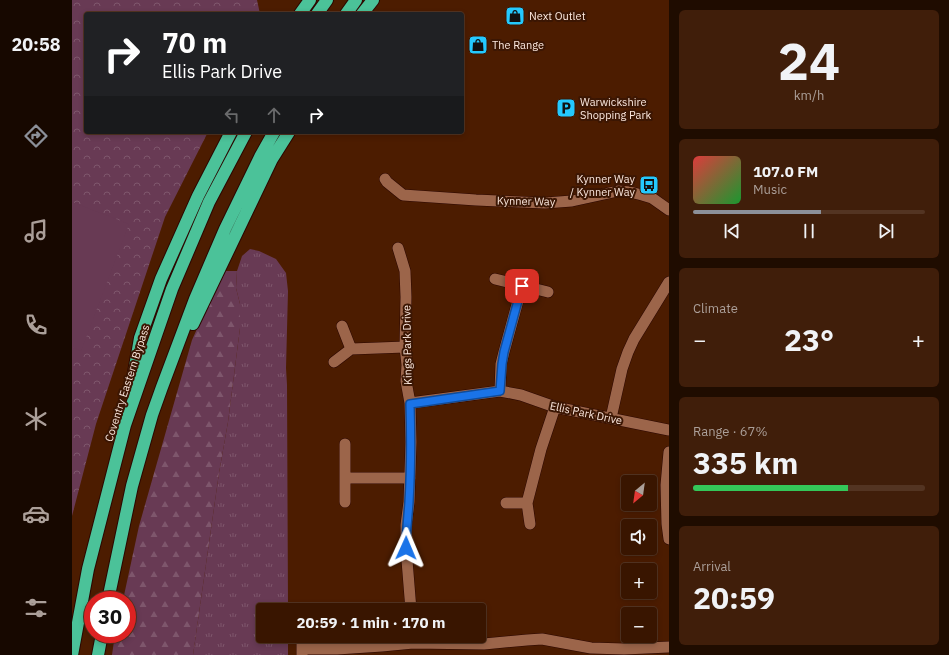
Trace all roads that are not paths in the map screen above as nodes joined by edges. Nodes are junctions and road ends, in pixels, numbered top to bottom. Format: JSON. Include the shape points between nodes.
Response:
{"nodes":[{"id":1,"x":310,"y":0,"type":"edge"},
{"id":2,"x":327,"y":0,"type":"edge"},
{"id":3,"x":356,"y":0,"type":"edge"},
{"id":4,"x":373,"y":0,"type":"edge"},
{"id":5,"x":301,"y":12,"type":"edge"},
{"id":6,"x":318,"y":12,"type":"edge"},
{"id":7,"x":347,"y":12,"type":"edge"},
{"id":8,"x":364,"y":12,"type":"edge"},
{"id":9,"x":230,"y":134,"type":"edge"},
{"id":10,"x":245,"y":134,"type":"edge"},
{"id":11,"x":273,"y":134,"type":"edge"},
{"id":12,"x":288,"y":134,"type":"edge"},
{"id":13,"x":385,"y":179,"type":"dead end"},
{"id":14,"x":669,"y":210,"type":"edge"},
{"id":15,"x":398,"y":248,"type":"dead end"},
{"id":16,"x":495,"y":279,"type":"dead end"},
{"id":17,"x":669,"y":282,"type":"edge"},
{"id":18,"x":522,"y":286,"type":"junction"},
{"id":19,"x":548,"y":292,"type":"dead end"},
{"id":20,"x":342,"y":326,"type":"dead end"},
{"id":21,"x":405,"y":347,"type":"junction"},
{"id":22,"x":351,"y":349,"type":"junction"},
{"id":23,"x":334,"y":362,"type":"dead end"},
{"id":24,"x":162,"y":387,"type":"junction"},
{"id":25,"x":500,"y":391,"type":"junction"},
{"id":26,"x":410,"y":404,"type":"junction"},
{"id":27,"x":555,"y":408,"type":"junction"},
{"id":28,"x":611,"y":418,"type":"junction"},
{"id":29,"x":125,"y":424,"type":"junction"},
{"id":30,"x":669,"y":430,"type":"edge"},
{"id":31,"x":345,"y":444,"type":"dead end"},
{"id":32,"x":669,"y":452,"type":"edge"},
{"id":33,"x":345,"y":478,"type":"junction"},
{"id":34,"x":410,"y":478,"type":"junction"},
{"id":35,"x":345,"y":502,"type":"dead end"},
{"id":36,"x":506,"y":503,"type":"dead end"},
{"id":37,"x":527,"y":503,"type":"junction"},
{"id":38,"x":530,"y":524,"type":"dead end"},
{"id":39,"x":669,"y":539,"type":"edge"},
{"id":40,"x":110,"y":591,"type":"edge"},
{"id":41,"x":410,"y":603,"type":"edge"},
{"id":42,"x":100,"y":643,"type":"edge"},
{"id":43,"x":395,"y":643,"type":"edge"},
{"id":44,"x":439,"y":643,"type":"edge"},
{"id":45,"x":669,"y":648,"type":"edge"},
{"id":46,"x":484,"y":650,"type":"edge"},
{"id":47,"x":302,"y":652,"type":"edge"},
{"id":48,"x":72,"y":655,"type":"edge"},
{"id":49,"x":98,"y":655,"type":"edge"}],
"edges":[{"from":1,"to":5,"type":"highway"},
{"from":2,"to":6,"type":"highway"},
{"from":3,"to":7,"type":"highway"},
{"from":4,"to":8,"type":"highway"},
{"from":9,"to":29,"type":"highway","via":[[198,196],[161,279],[142,330]]},
{"from":10,"to":29,"type":"highway","name":"Coventry Eastern Bypass","via":[[209,202],[172,290]]},
{"from":11,"to":24,"type":"highway","via":[[225,229]]},
{"from":12,"to":24,"type":"highway","via":[[272,159]]},
{"from":13,"to":14,"type":"street","name":"Kynner Way","via":[[403,195],[425,198],[544,203],[572,201],[618,191],[652,198]]},
{"from":15,"to":21,"type":"street","name":"Kings Park Drive","via":[[405,271]]},
{"from":16,"to":18,"type":"street"},
{"from":17,"to":28,"type":"street","via":[[628,352]]},
{"from":18,"to":19,"type":"street"},
{"from":18,"to":25,"type":"street","via":[[504,352]]},
{"from":20,"to":22,"type":"street"},
{"from":21,"to":22,"type":"street"},
{"from":21,"to":26,"type":"street","name":"Kings Park Drive"},
{"from":22,"to":23,"type":"street"},
{"from":24,"to":40,"type":"highway","via":[[132,486]]},
{"from":25,"to":26,"type":"street","name":"Ellis Park Drive"},
{"from":25,"to":27,"type":"street","name":"Ellis Park Drive","via":[[521,395]]},
{"from":26,"to":34,"type":"street","name":"Kings Park Drive"},
{"from":27,"to":28,"type":"street","name":"Ellis Park Drive"},
{"from":27,"to":37,"type":"street"},
{"from":28,"to":30,"type":"street","name":"Ellis Park Drive"},
{"from":29,"to":48,"type":"highway","name":"Coventry Eastern Bypass","via":[[88,569]]},
{"from":31,"to":33,"type":"street"},
{"from":32,"to":39,"type":"street","via":[[666,485]]},
{"from":33,"to":34,"type":"street"},
{"from":33,"to":35,"type":"street"},
{"from":34,"to":41,"type":"street","name":"Kings Park Drive","via":[[406,548]]},
{"from":36,"to":37,"type":"street"},
{"from":37,"to":38,"type":"street"},
{"from":42,"to":49,"type":"highway"},
{"from":43,"to":47,"type":"street"},
{"from":44,"to":46,"type":"street"},
{"from":45,"to":46,"type":"street","via":[[591,648],[542,639]]}]}
